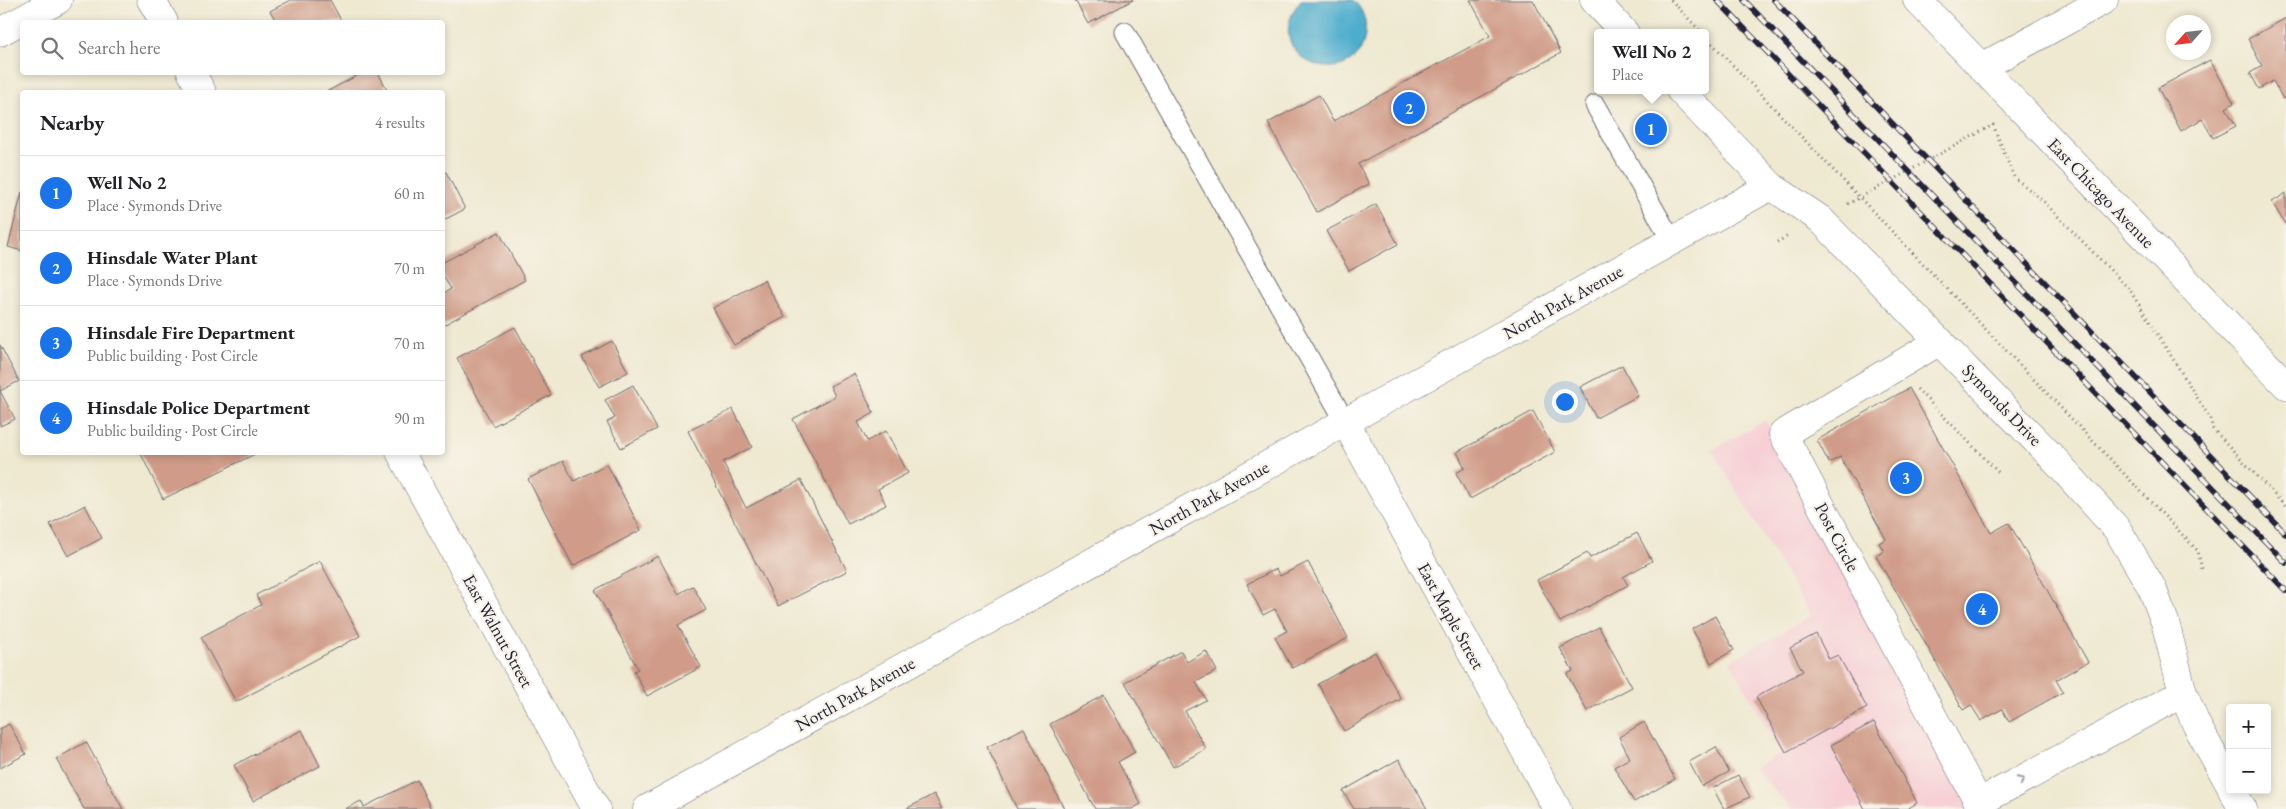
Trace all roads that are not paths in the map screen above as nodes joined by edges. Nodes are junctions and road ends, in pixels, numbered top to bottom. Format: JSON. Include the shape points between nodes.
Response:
{"nodes":[{"id":1,"x":58,"y":0,"type":"edge"},
{"id":2,"x":152,"y":0,"type":"edge"},
{"id":3,"x":1594,"y":0,"type":"edge"},
{"id":4,"x":1917,"y":0,"type":"edge"},
{"id":5,"x":2104,"y":0,"type":"edge"},
{"id":6,"x":22,"y":20,"type":"edge"},
{"id":7,"x":163,"y":20,"type":"edge"},
{"id":8,"x":20,"y":21,"type":"edge"},
{"id":9,"x":1621,"y":29,"type":"edge"},
{"id":10,"x":0,"y":32,"type":"edge"},
{"id":11,"x":1125,"y":32,"type":"dead end"},
{"id":12,"x":1982,"y":67,"type":"junction"},
{"id":13,"x":193,"y":75,"type":"edge"},
{"id":14,"x":201,"y":90,"type":"edge"},
{"id":15,"x":1684,"y":94,"type":"edge"},
{"id":16,"x":1595,"y":105,"type":"dead end"},
{"id":17,"x":1771,"y":186,"type":"junction"},
{"id":18,"x":1672,"y":241,"type":"junction"},
{"id":19,"x":1940,"y":341,"type":"junction"},
{"id":20,"x":2286,"y":385,"type":"edge"},
{"id":21,"x":1346,"y":423,"type":"junction"},
{"id":22,"x":402,"y":455,"type":"edge"},
{"id":23,"x":2183,"y":692,"type":"junction"},
{"id":24,"x":2226,"y":779,"type":"edge"},
{"id":25,"x":2234,"y":794,"type":"edge"},
{"id":26,"x":1980,"y":806,"type":"edge"},
{"id":27,"x":596,"y":809,"type":"edge"},
{"id":28,"x":647,"y":809,"type":"edge"},
{"id":29,"x":1557,"y":809,"type":"edge"},
{"id":30,"x":2243,"y":809,"type":"edge"}],
"edges":[{"from":1,"to":6,"type":"street"},
{"from":2,"to":7,"type":"street"},
{"from":3,"to":9,"type":"street"},
{"from":4,"to":12,"type":"street","name":"East Chicago Avenue"},
{"from":5,"to":12,"type":"street"},
{"from":8,"to":10,"type":"street"},
{"from":11,"to":21,"type":"lane"},
{"from":12,"to":20,"type":"street","name":"East Chicago Avenue"},
{"from":13,"to":14,"type":"street"},
{"from":15,"to":17,"type":"street","name":"Symonds Drive"},
{"from":16,"to":18,"type":"lane"},
{"from":17,"to":18,"type":"street","name":"North Park Avenue"},
{"from":17,"to":19,"type":"street","name":"Symonds Drive","via":[[1820,219]]},
{"from":18,"to":21,"type":"street","name":"North Park Avenue"},
{"from":19,"to":23,"type":"street","name":"Symonds Drive","via":[[2117,529],[2152,588],[2165,622]]},
{"from":19,"to":26,"type":"street","name":"Post Circle","via":[[1783,434]]},
{"from":21,"to":28,"type":"street","name":"North Park Avenue"},
{"from":21,"to":29,"type":"street","name":"East Maple Street"},
{"from":22,"to":27,"type":"street","name":"East Walnut Street"},
{"from":23,"to":24,"type":"street","name":"Symonds Drive","via":[[2196,724]]},
{"from":26,"to":23,"type":"street","name":"Post Circle","one_way":true},
{"from":25,"to":30,"type":"street"}]}
